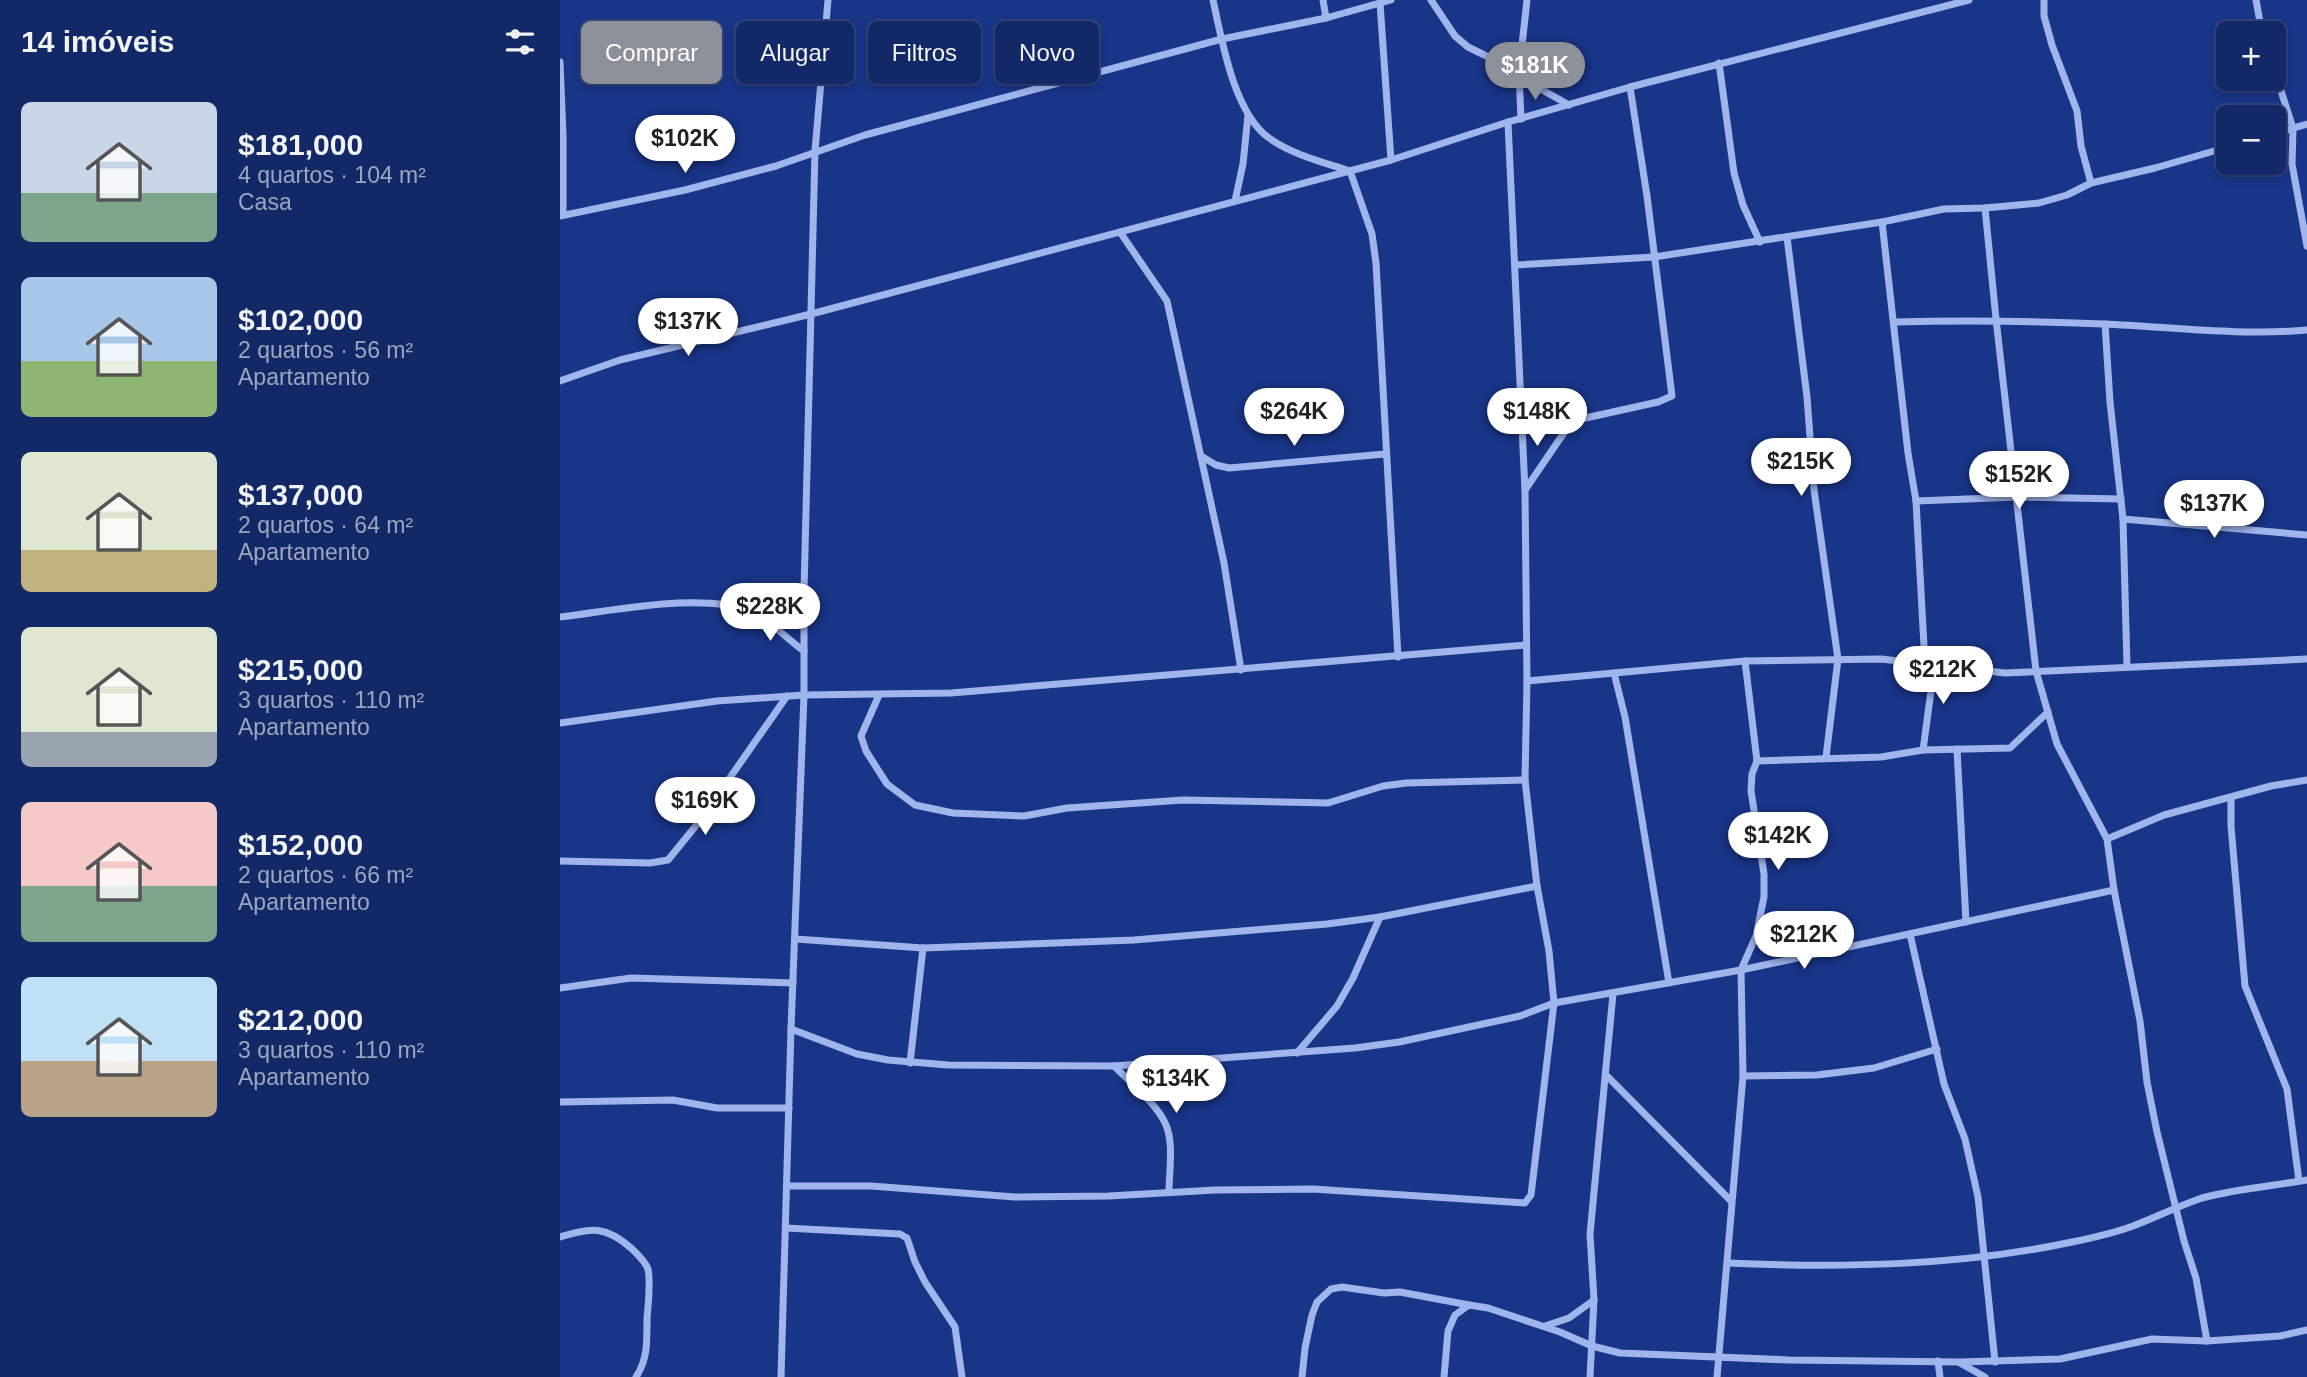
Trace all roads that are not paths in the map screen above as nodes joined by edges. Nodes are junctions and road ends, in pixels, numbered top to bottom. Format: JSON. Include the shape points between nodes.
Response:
{"nodes":[{"id":1,"x":828,"y":0,"type":"edge"},
{"id":2,"x":1213,"y":0,"type":"edge"},
{"id":3,"x":1322,"y":0,"type":"edge"},
{"id":4,"x":1391,"y":0,"type":"edge"},
{"id":5,"x":1431,"y":0,"type":"edge"},
{"id":6,"x":1527,"y":0,"type":"edge"},
{"id":7,"x":1969,"y":0,"type":"edge"},
{"id":8,"x":2043,"y":0,"type":"edge"},
{"id":9,"x":2256,"y":0,"type":"edge"},
{"id":10,"x":1380,"y":3,"type":"junction"},
{"id":11,"x":1326,"y":18,"type":"junction"},
{"id":12,"x":2260,"y":21,"type":"edge"},
{"id":13,"x":1222,"y":39,"type":"junction"},
{"id":14,"x":560,"y":62,"type":"edge"},
{"id":15,"x":1719,"y":63,"type":"junction"},
{"id":16,"x":1518,"y":72,"type":"junction"},
{"id":17,"x":1630,"y":87,"type":"junction"},
{"id":18,"x":2281,"y":91,"type":"edge"},
{"id":19,"x":1569,"y":105,"type":"junction"},
{"id":20,"x":1248,"y":115,"type":"junction"},
{"id":21,"x":1521,"y":119,"type":"junction"},
{"id":22,"x":1508,"y":122,"type":"junction"},
{"id":23,"x":2307,"y":124,"type":"edge"},
{"id":24,"x":2293,"y":128,"type":"junction"},
{"id":25,"x":2286,"y":130,"type":"edge"},
{"id":26,"x":2216,"y":150,"type":"edge"},
{"id":27,"x":815,"y":151,"type":"junction"},
{"id":28,"x":1391,"y":160,"type":"junction"},
{"id":29,"x":1350,"y":171,"type":"junction"},
{"id":30,"x":2091,"y":183,"type":"junction"},
{"id":31,"x":1235,"y":201,"type":"junction"},
{"id":32,"x":1985,"y":208,"type":"junction"},
{"id":33,"x":562,"y":216,"type":"edge"},
{"id":34,"x":1882,"y":222,"type":"junction"},
{"id":35,"x":1120,"y":232,"type":"junction"},
{"id":36,"x":1787,"y":237,"type":"junction"},
{"id":37,"x":1760,"y":242,"type":"junction"},
{"id":38,"x":2307,"y":246,"type":"edge"},
{"id":39,"x":1654,"y":257,"type":"junction"},
{"id":40,"x":1516,"y":265,"type":"junction"},
{"id":41,"x":811,"y":314,"type":"junction"},
{"id":42,"x":1996,"y":319,"type":"junction"},
{"id":43,"x":1895,"y":322,"type":"junction"},
{"id":44,"x":2105,"y":324,"type":"junction"},
{"id":45,"x":2307,"y":330,"type":"edge"},
{"id":46,"x":560,"y":381,"type":"edge"},
{"id":47,"x":1522,"y":418,"type":"junction"},
{"id":48,"x":1572,"y":421,"type":"junction"},
{"id":49,"x":1385,"y":454,"type":"junction"},
{"id":50,"x":1200,"y":456,"type":"junction"},
{"id":51,"x":1525,"y":491,"type":"junction"},
{"id":52,"x":2018,"y":496,"type":"junction"},
{"id":53,"x":2121,"y":499,"type":"junction"},
{"id":54,"x":1916,"y":500,"type":"junction"},
{"id":55,"x":2123,"y":519,"type":"junction"},
{"id":56,"x":2307,"y":535,"type":"edge"},
{"id":57,"x":804,"y":591,"type":"junction"},
{"id":58,"x":752,"y":612,"type":"junction"},
{"id":59,"x":560,"y":617,"type":"edge"},
{"id":60,"x":1526,"y":645,"type":"junction"},
{"id":61,"x":804,"y":651,"type":"junction"},
{"id":62,"x":1398,"y":657,"type":"junction"},
{"id":63,"x":1838,"y":659,"type":"junction"},
{"id":64,"x":2307,"y":659,"type":"edge"},
{"id":65,"x":1745,"y":661,"type":"junction"},
{"id":66,"x":1925,"y":664,"type":"junction"},
{"id":67,"x":2127,"y":667,"type":"junction"},
{"id":68,"x":1241,"y":670,"type":"junction"},
{"id":69,"x":2036,"y":671,"type":"junction"},
{"id":70,"x":1614,"y":673,"type":"junction"},
{"id":71,"x":1527,"y":681,"type":"junction"},
{"id":72,"x":804,"y":695,"type":"junction"},
{"id":73,"x":878,"y":695,"type":"junction"},
{"id":74,"x":788,"y":696,"type":"junction"},
{"id":75,"x":2048,"y":712,"type":"junction"},
{"id":76,"x":560,"y":723,"type":"edge"},
{"id":77,"x":1957,"y":749,"type":"junction"},
{"id":78,"x":1923,"y":750,"type":"junction"},
{"id":79,"x":1826,"y":757,"type":"junction"},
{"id":80,"x":1758,"y":761,"type":"junction"},
{"id":81,"x":1525,"y":780,"type":"junction"},
{"id":82,"x":2307,"y":780,"type":"edge"},
{"id":83,"x":2231,"y":798,"type":"junction"},
{"id":84,"x":2107,"y":839,"type":"junction"},
{"id":85,"x":560,"y":861,"type":"edge"},
{"id":86,"x":1537,"y":886,"type":"junction"},
{"id":87,"x":2114,"y":890,"type":"junction"},
{"id":88,"x":1380,"y":917,"type":"junction"},
{"id":89,"x":1966,"y":922,"type":"junction"},
{"id":90,"x":1910,"y":933,"type":"junction"},
{"id":91,"x":796,"y":939,"type":"junction"},
{"id":92,"x":923,"y":948,"type":"junction"},
{"id":93,"x":1741,"y":970,"type":"junction"},
{"id":94,"x":793,"y":983,"type":"junction"},
{"id":95,"x":1669,"y":983,"type":"junction"},
{"id":96,"x":560,"y":988,"type":"edge"},
{"id":97,"x":1613,"y":993,"type":"junction"},
{"id":98,"x":1554,"y":1003,"type":"junction"},
{"id":99,"x":791,"y":1029,"type":"junction"},
{"id":100,"x":1937,"y":1049,"type":"junction"},
{"id":101,"x":1296,"y":1054,"type":"junction"},
{"id":102,"x":910,"y":1063,"type":"junction"},
{"id":103,"x":1114,"y":1066,"type":"junction"},
{"id":104,"x":1606,"y":1074,"type":"junction"},
{"id":105,"x":1743,"y":1076,"type":"junction"},
{"id":106,"x":560,"y":1102,"type":"edge"},
{"id":107,"x":789,"y":1108,"type":"junction"},
{"id":108,"x":2303,"y":1181,"type":"edge"},
{"id":109,"x":788,"y":1186,"type":"junction"},
{"id":110,"x":1169,"y":1192,"type":"junction"},
{"id":111,"x":1731,"y":1200,"type":"junction"},
{"id":112,"x":2175,"y":1208,"type":"junction"},
{"id":113,"x":786,"y":1228,"type":"junction"},
{"id":114,"x":560,"y":1237,"type":"edge"},
{"id":115,"x":1983,"y":1256,"type":"junction"},
{"id":116,"x":1728,"y":1263,"type":"junction"},
{"id":117,"x":1594,"y":1300,"type":"junction"},
{"id":118,"x":1469,"y":1304,"type":"junction"},
{"id":119,"x":1545,"y":1326,"type":"junction"},
{"id":120,"x":2307,"y":1330,"type":"edge"},
{"id":121,"x":2207,"y":1341,"type":"junction"},
{"id":122,"x":1592,"y":1346,"type":"junction"},
{"id":123,"x":1719,"y":1356,"type":"junction"},
{"id":124,"x":1938,"y":1361,"type":"junction"},
{"id":125,"x":1960,"y":1362,"type":"junction"},
{"id":126,"x":1995,"y":1362,"type":"junction"},
{"id":127,"x":636,"y":1377,"type":"edge"},
{"id":128,"x":781,"y":1377,"type":"edge"},
{"id":129,"x":962,"y":1377,"type":"edge"},
{"id":130,"x":1302,"y":1377,"type":"edge"},
{"id":131,"x":1444,"y":1377,"type":"edge"},
{"id":132,"x":1590,"y":1377,"type":"edge"},
{"id":133,"x":1717,"y":1377,"type":"edge"},
{"id":134,"x":1940,"y":1377,"type":"edge"},
{"id":135,"x":1985,"y":1377,"type":"edge"}],
"edges":[{"from":1,"to":27,"type":"street"},
{"from":2,"to":13,"type":"street"},
{"from":3,"to":11,"type":"street"},
{"from":4,"to":10,"type":"street"},
{"from":5,"to":16,"type":"street","via":[[1468,47]]},
{"from":6,"to":16,"type":"street"},
{"from":7,"to":15,"type":"street"},
{"from":8,"to":30,"type":"street","via":[[2052,45],[2077,111]]},
{"from":9,"to":12,"type":"street"},
{"from":10,"to":11,"type":"street"},
{"from":10,"to":28,"type":"street"},
{"from":11,"to":13,"type":"street"},
{"from":13,"to":20,"type":"street"},
{"from":13,"to":27,"type":"street"},
{"from":14,"to":33,"type":"street"},
{"from":15,"to":17,"type":"street"},
{"from":15,"to":37,"type":"street","via":[[1734,173]]},
{"from":16,"to":19,"type":"street"},
{"from":16,"to":21,"type":"street"},
{"from":17,"to":19,"type":"street"},
{"from":17,"to":39,"type":"street"},
{"from":18,"to":24,"type":"street"},
{"from":19,"to":21,"type":"street"},
{"from":20,"to":29,"type":"street","via":[[1272,140]]},
{"from":20,"to":31,"type":"street"},
{"from":21,"to":22,"type":"street"},
{"from":22,"to":28,"type":"street"},
{"from":22,"to":40,"type":"street"},
{"from":23,"to":24,"type":"street"},
{"from":24,"to":25,"type":"street"},
{"from":24,"to":38,"type":"street","via":[[2292,164]]},
{"from":26,"to":30,"type":"street"},
{"from":27,"to":33,"type":"street","via":[[685,190]]},
{"from":27,"to":41,"type":"street"},
{"from":28,"to":29,"type":"street"},
{"from":29,"to":31,"type":"street"},
{"from":29,"to":49,"type":"street","via":[[1372,234],[1376,263]]},
{"from":30,"to":32,"type":"street","via":[[2039,203]]},
{"from":31,"to":35,"type":"street"},
{"from":32,"to":34,"type":"street","via":[[1944,209]]},
{"from":32,"to":42,"type":"street"},
{"from":34,"to":36,"type":"street"},
{"from":34,"to":43,"type":"street"},
{"from":35,"to":41,"type":"street"},
{"from":35,"to":50,"type":"street","via":[[1167,301]]},
{"from":36,"to":37,"type":"street"},
{"from":36,"to":63,"type":"street","via":[[1814,490]]},
{"from":37,"to":39,"type":"street"},
{"from":39,"to":40,"type":"street"},
{"from":39,"to":48,"type":"street","via":[[1672,396]]},
{"from":40,"to":47,"type":"street"},
{"from":41,"to":46,"type":"street","via":[[620,359]]},
{"from":41,"to":57,"type":"street"},
{"from":42,"to":43,"type":"street"},
{"from":42,"to":44,"type":"street"},
{"from":42,"to":52,"type":"street"},
{"from":43,"to":54,"type":"street"},
{"from":44,"to":45,"type":"street","via":[[2195,331]]},
{"from":44,"to":53,"type":"street"},
{"from":47,"to":48,"type":"street"},
{"from":47,"to":51,"type":"street"},
{"from":48,"to":51,"type":"street"},
{"from":49,"to":50,"type":"street","via":[[1229,468]]},
{"from":49,"to":62,"type":"street"},
{"from":50,"to":68,"type":"street"},
{"from":51,"to":60,"type":"street"},
{"from":52,"to":53,"type":"street"},
{"from":52,"to":54,"type":"street"},
{"from":52,"to":69,"type":"street"},
{"from":53,"to":55,"type":"street"},
{"from":54,"to":66,"type":"street"},
{"from":55,"to":56,"type":"street"},
{"from":55,"to":67,"type":"street"},
{"from":57,"to":58,"type":"street"},
{"from":57,"to":61,"type":"street"},
{"from":58,"to":59,"type":"street","via":[[702,604]]},
{"from":58,"to":61,"type":"street"},
{"from":60,"to":62,"type":"street"},
{"from":60,"to":71,"type":"street"},
{"from":61,"to":72,"type":"street"},
{"from":62,"to":68,"type":"street"},
{"from":63,"to":65,"type":"street"},
{"from":63,"to":66,"type":"street"},
{"from":63,"to":79,"type":"street"},
{"from":64,"to":67,"type":"street"},
{"from":65,"to":70,"type":"street"},
{"from":65,"to":80,"type":"street"},
{"from":66,"to":69,"type":"street","via":[[2005,673]]},
{"from":66,"to":78,"type":"street","via":[[1931,691]]},
{"from":67,"to":69,"type":"street"},
{"from":68,"to":73,"type":"street","via":[[951,694]]},
{"from":69,"to":75,"type":"street"},
{"from":70,"to":71,"type":"street"},
{"from":70,"to":95,"type":"street"},
{"from":71,"to":81,"type":"street"},
{"from":72,"to":73,"type":"street"},
{"from":72,"to":74,"type":"street"},
{"from":72,"to":91,"type":"street"},
{"from":73,"to":81,"type":"street","via":[[861,736],[866,751],[887,784],[915,805],[953,813],[1024,816],[1067,808],[1183,800],[1328,803],[1406,783]]},
{"from":74,"to":76,"type":"street"},
{"from":74,"to":85,"type":"street","via":[[668,860]]},
{"from":75,"to":77,"type":"street","via":[[2010,748]]},
{"from":75,"to":84,"type":"street","via":[[2057,744]]},
{"from":77,"to":78,"type":"street"},
{"from":77,"to":89,"type":"street"},
{"from":78,"to":79,"type":"street","via":[[1881,757]]},
{"from":79,"to":80,"type":"street"},
{"from":80,"to":93,"type":"street","via":[[1751,791],[1764,897],[1756,936]]},
{"from":81,"to":86,"type":"street"},
{"from":82,"to":83,"type":"street"},
{"from":83,"to":84,"type":"street","via":[[2151,819]]},
{"from":83,"to":108,"type":"street","via":[[2245,986],[2287,1088]]},
{"from":84,"to":87,"type":"street"},
{"from":86,"to":88,"type":"street"},
{"from":86,"to":98,"type":"street"},
{"from":87,"to":89,"type":"street"},
{"from":87,"to":112,"type":"street","via":[[2149,1094]]},
{"from":88,"to":92,"type":"street","via":[[1134,940]]},
{"from":88,"to":101,"type":"street","via":[[1337,1006]]},
{"from":89,"to":90,"type":"street"},
{"from":90,"to":93,"type":"street"},
{"from":90,"to":100,"type":"street"},
{"from":91,"to":92,"type":"street"},
{"from":91,"to":94,"type":"street"},
{"from":92,"to":102,"type":"street"},
{"from":93,"to":95,"type":"street"},
{"from":93,"to":105,"type":"street"},
{"from":94,"to":96,"type":"street","via":[[631,978]]},
{"from":94,"to":99,"type":"street"},
{"from":95,"to":97,"type":"street"},
{"from":97,"to":98,"type":"street"},
{"from":97,"to":104,"type":"street"},
{"from":98,"to":101,"type":"street","via":[[1520,1016],[1399,1042]]},
{"from":98,"to":110,"type":"street","via":[[1531,1195],[1525,1203],[1313,1189]]},
{"from":99,"to":102,"type":"street","via":[[857,1054]]},
{"from":99,"to":107,"type":"street"},
{"from":100,"to":105,"type":"street","via":[[1874,1068],[1817,1075]]},
{"from":100,"to":115,"type":"street","via":[[1978,1197]]},
{"from":101,"to":103,"type":"street"},
{"from":102,"to":103,"type":"street"},
{"from":103,"to":110,"type":"street","via":[[1166,1125]]},
{"from":104,"to":111,"type":"street"},
{"from":104,"to":117,"type":"street","via":[[1590,1234]]},
{"from":105,"to":111,"type":"street"},
{"from":106,"to":107,"type":"street","via":[[673,1100],[717,1108]]},
{"from":107,"to":109,"type":"street"},
{"from":108,"to":112,"type":"street","via":[[2206,1197]]},
{"from":109,"to":110,"type":"street","via":[[871,1186],[1015,1197]]},
{"from":109,"to":113,"type":"street"},
{"from":111,"to":116,"type":"street"},
{"from":112,"to":115,"type":"street","via":[[2131,1227],[2072,1242]]},
{"from":112,"to":121,"type":"street","via":[[2196,1278]]},
{"from":113,"to":128,"type":"street"},
{"from":113,"to":129,"type":"street","via":[[907,1238],[925,1282],[955,1327]]},
{"from":114,"to":127,"type":"street","via":[[583,1230],[610,1232],[648,1268],[647,1344]]},
{"from":115,"to":116,"type":"street","via":[[1860,1265]]},
{"from":115,"to":126,"type":"street"},
{"from":116,"to":123,"type":"street"},
{"from":117,"to":119,"type":"street","via":[[1569,1318]]},
{"from":117,"to":122,"type":"street"},
{"from":118,"to":119,"type":"street"},
{"from":118,"to":130,"type":"street","via":[[1399,1292],[1331,1289],[1317,1302],[1312,1315]]},
{"from":118,"to":131,"type":"street","via":[[1455,1315],[1448,1331]]},
{"from":119,"to":122,"type":"street"},
{"from":120,"to":121,"type":"street"},
{"from":121,"to":126,"type":"street","via":[[2152,1339],[2060,1359]]},
{"from":122,"to":123,"type":"street","via":[[1620,1353]]},
{"from":122,"to":132,"type":"street"},
{"from":123,"to":124,"type":"street"},
{"from":123,"to":133,"type":"street"},
{"from":124,"to":125,"type":"street"},
{"from":124,"to":134,"type":"street"},
{"from":125,"to":126,"type":"street"},
{"from":125,"to":135,"type":"street"}]}
